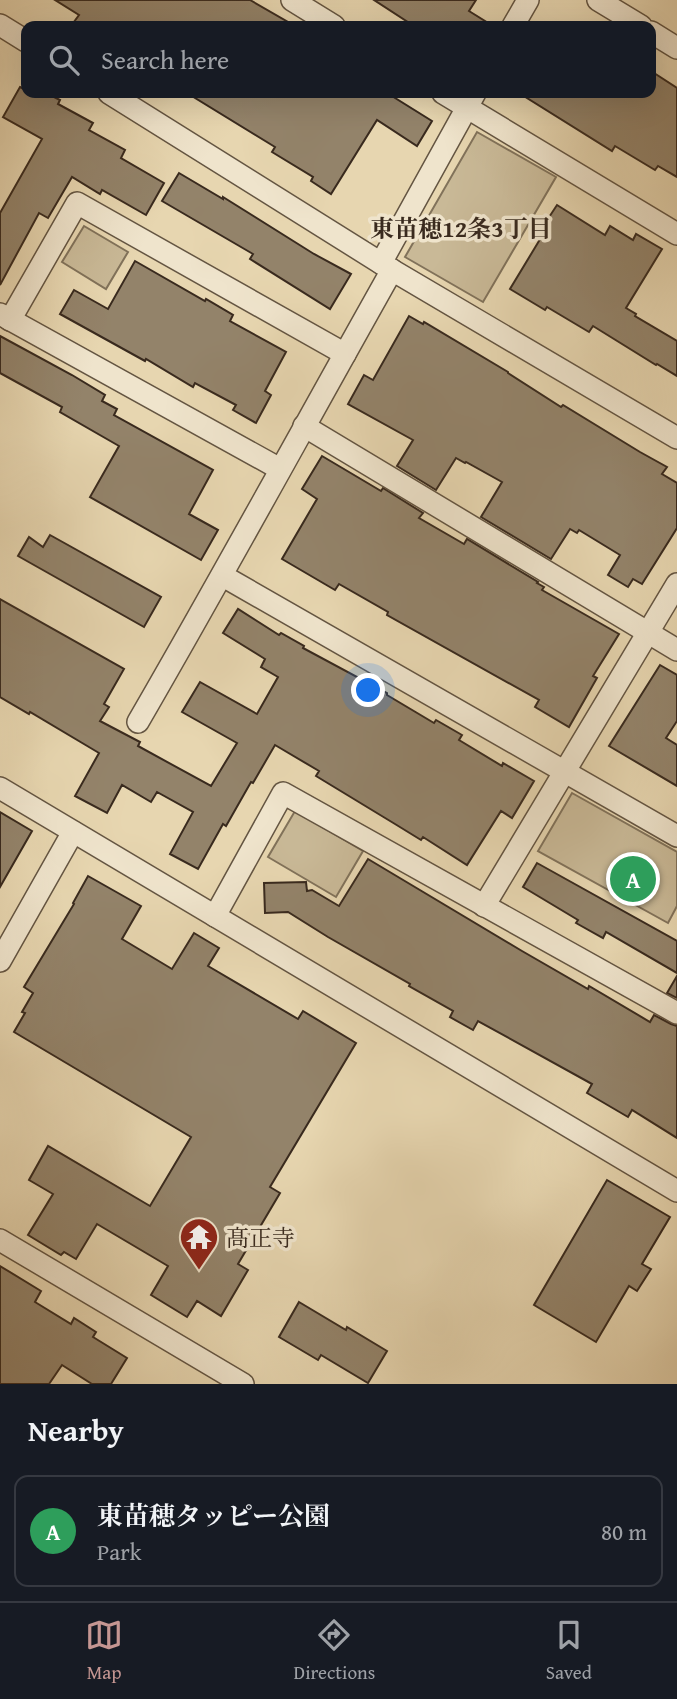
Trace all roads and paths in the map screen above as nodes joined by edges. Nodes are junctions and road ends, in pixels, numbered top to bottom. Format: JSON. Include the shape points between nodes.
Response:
{"nodes":[{"id":1,"x":292,"y":0,"type":"edge"},
{"id":2,"x":528,"y":0,"type":"edge"},
{"id":3,"x":598,"y":0,"type":"edge"},
{"id":4,"x":326,"y":21,"type":"edge"},
{"id":5,"x":516,"y":21,"type":"edge"},
{"id":6,"x":633,"y":21,"type":"edge"},
{"id":7,"x":0,"y":25,"type":"edge"},
{"id":8,"x":656,"y":35,"type":"edge"},
{"id":9,"x":21,"y":38,"type":"edge"},
{"id":10,"x":677,"y":48,"type":"edge"},
{"id":11,"x":117,"y":98,"type":"edge"},
{"id":12,"x":471,"y":100,"type":"edge"},
{"id":13,"x":677,"y":234,"type":"edge"},
{"id":14,"x":386,"y":267,"type":"junction"},
{"id":15,"x":5,"y":317,"type":"edge"},
{"id":16,"x":345,"y":354,"type":"junction"},
{"id":17,"x":304,"y":426,"type":"junction"},
{"id":18,"x":677,"y":438,"type":"edge"},
{"id":19,"x":280,"y":469,"type":"junction"},
{"id":20,"x":223,"y":576,"type":"junction"},
{"id":21,"x":677,"y":584,"type":"edge"},
{"id":22,"x":648,"y":633,"type":"junction"},
{"id":23,"x":677,"y":650,"type":"edge"},
{"id":24,"x":138,"y":722,"type":"dead end"},
{"id":25,"x":564,"y":772,"type":"junction"},
{"id":26,"x":0,"y":788,"type":"edge"},
{"id":27,"x":73,"y":832,"type":"junction"},
{"id":28,"x":677,"y":836,"type":"edge"},
{"id":29,"x":484,"y":906,"type":"junction"},
{"id":30,"x":215,"y":916,"type":"junction"},
{"id":31,"x":0,"y":961,"type":"edge"},
{"id":32,"x":677,"y":1013,"type":"edge"},
{"id":33,"x":677,"y":1191,"type":"edge"},
{"id":34,"x":0,"y":1240,"type":"edge"},
{"id":35,"x":243,"y":1384,"type":"edge"}],
"edges":[{"from":1,"to":4,"type":"street"},
{"from":2,"to":5,"type":"street"},
{"from":3,"to":6,"type":"street"},
{"from":7,"to":9,"type":"street"},
{"from":8,"to":10,"type":"street"},
{"from":11,"to":14,"type":"street"},
{"from":12,"to":13,"type":"street"},
{"from":12,"to":14,"type":"street"},
{"from":14,"to":16,"type":"street"},
{"from":14,"to":18,"type":"street"},
{"from":15,"to":16,"type":"street","via":[[77,203]]},
{"from":15,"to":19,"type":"street"},
{"from":16,"to":17,"type":"street"},
{"from":17,"to":19,"type":"street"},
{"from":17,"to":22,"type":"street"},
{"from":19,"to":20,"type":"street"},
{"from":20,"to":24,"type":"street"},
{"from":20,"to":25,"type":"street"},
{"from":21,"to":22,"type":"street"},
{"from":22,"to":23,"type":"street"},
{"from":22,"to":25,"type":"street"},
{"from":25,"to":28,"type":"street"},
{"from":25,"to":29,"type":"street"},
{"from":26,"to":27,"type":"street"},
{"from":27,"to":30,"type":"street"},
{"from":27,"to":31,"type":"street"},
{"from":29,"to":30,"type":"street","via":[[283,793]]},
{"from":29,"to":32,"type":"street"},
{"from":30,"to":33,"type":"street"},
{"from":34,"to":35,"type":"street"}]}
